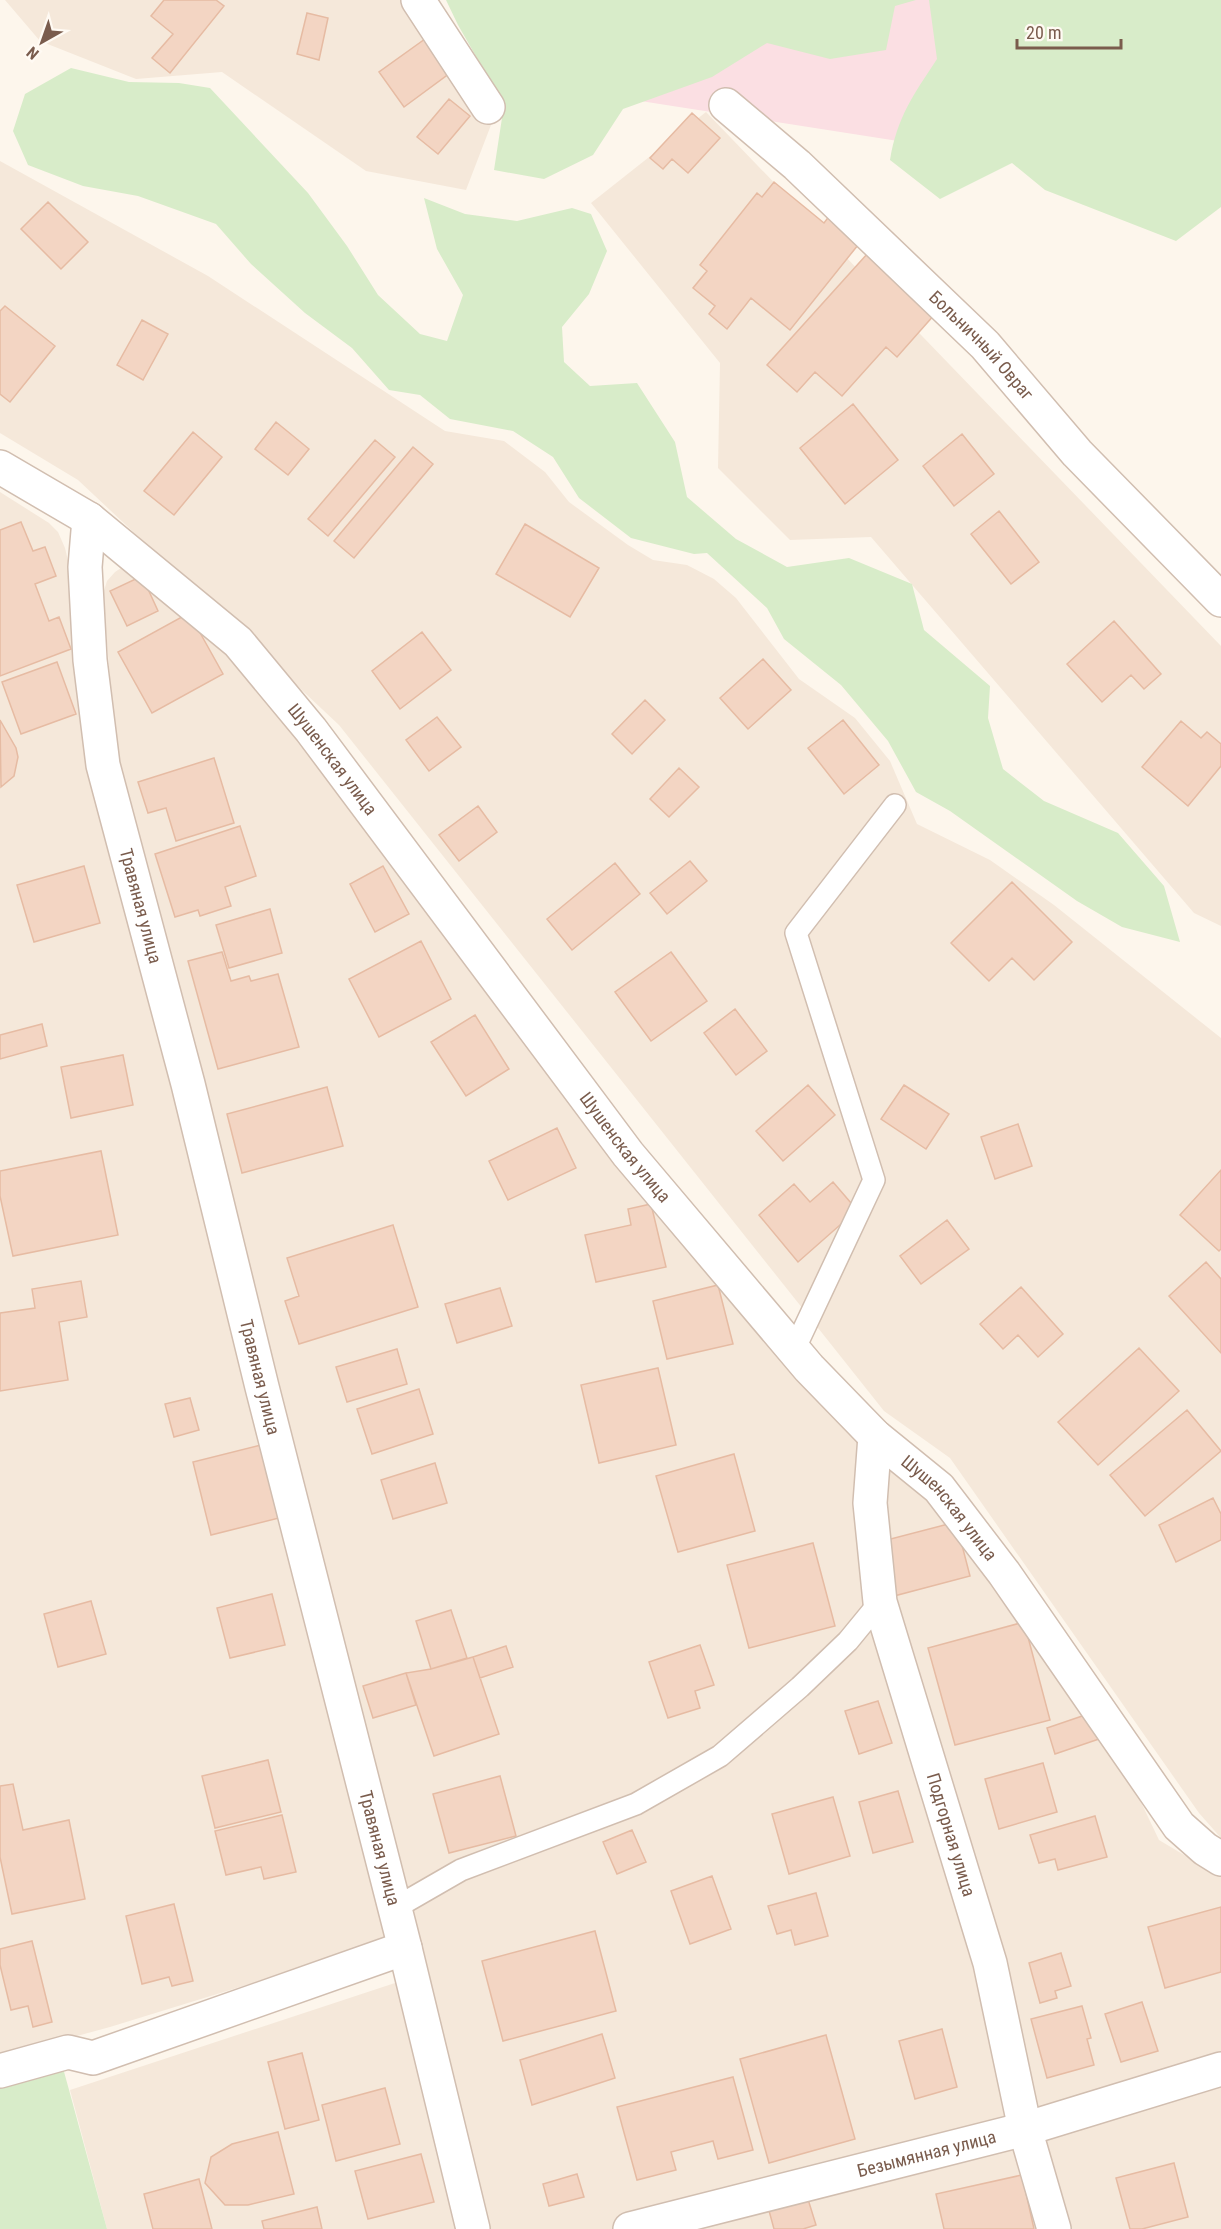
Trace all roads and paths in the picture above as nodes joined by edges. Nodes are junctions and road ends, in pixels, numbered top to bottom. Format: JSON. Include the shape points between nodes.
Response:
{"nodes":[{"id":1,"x":418,"y":0,"type":"edge"},
{"id":2,"x":726,"y":105,"type":"dead end"},
{"id":3,"x":488,"y":107,"type":"dead end"},
{"id":4,"x":0,"y":467,"type":"edge"},
{"id":5,"x":88,"y":519,"type":"junction"},
{"id":6,"x":1221,"y":600,"type":"edge"},
{"id":7,"x":894,"y":805,"type":"dead end"},
{"id":8,"x":794,"y":1350,"type":"junction"},
{"id":9,"x":874,"y":1436,"type":"junction"},
{"id":10,"x":880,"y":1602,"type":"junction"},
{"id":11,"x":1221,"y":1859,"type":"edge"},
{"id":12,"x":396,"y":1908,"type":"junction"},
{"id":13,"x":405,"y":1948,"type":"junction"},
{"id":14,"x":1221,"y":2069,"type":"edge"},
{"id":15,"x":0,"y":2071,"type":"edge"},
{"id":16,"x":1025,"y":2129,"type":"junction"},
{"id":17,"x":473,"y":2229,"type":"edge"},
{"id":18,"x":630,"y":2229,"type":"edge"},
{"id":19,"x":1054,"y":2229,"type":"edge"}],
"edges":[{"from":1,"to":3,"type":"street"},
{"from":2,"to":6,"type":"street","name":"Больничный Овраг","via":[[797,165],[985,345],[1077,453]]},
{"from":4,"to":5,"type":"street","name":"Шушенская улица"},
{"from":5,"to":8,"type":"street","name":"Шушенская улица","via":[[238,642],[311,730],[628,1154]]},
{"from":5,"to":12,"type":"street","name":"Травяная улица","via":[[85,567],[90,660],[103,765],[188,1084]]},
{"from":7,"to":8,"type":"lane","via":[[796,933],[874,1180]]},
{"from":8,"to":9,"type":"street","name":"Шушенская улица"},
{"from":9,"to":10,"type":"street","name":"Подгорная улица","via":[[870,1503]]},
{"from":9,"to":11,"type":"street","name":"Шушенская улица","via":[[939,1488],[1004,1573],[1179,1826]]},
{"from":10,"to":12,"type":"lane","via":[[848,1641],[720,1756],[636,1804],[461,1870]]},
{"from":10,"to":16,"type":"street","name":"Подгорная улица","via":[[990,1963]]},
{"from":12,"to":13,"type":"street","name":"Травяная улица"},
{"from":13,"to":15,"type":"street","via":[[93,2058],[68,2052]]},
{"from":13,"to":17,"type":"street","name":"Травяная улица"},
{"from":14,"to":16,"type":"street","name":"Безымянная улица"},
{"from":16,"to":18,"type":"street","name":"Безымянная улица"},
{"from":16,"to":19,"type":"street","name":"Подгорная улица"}]}
